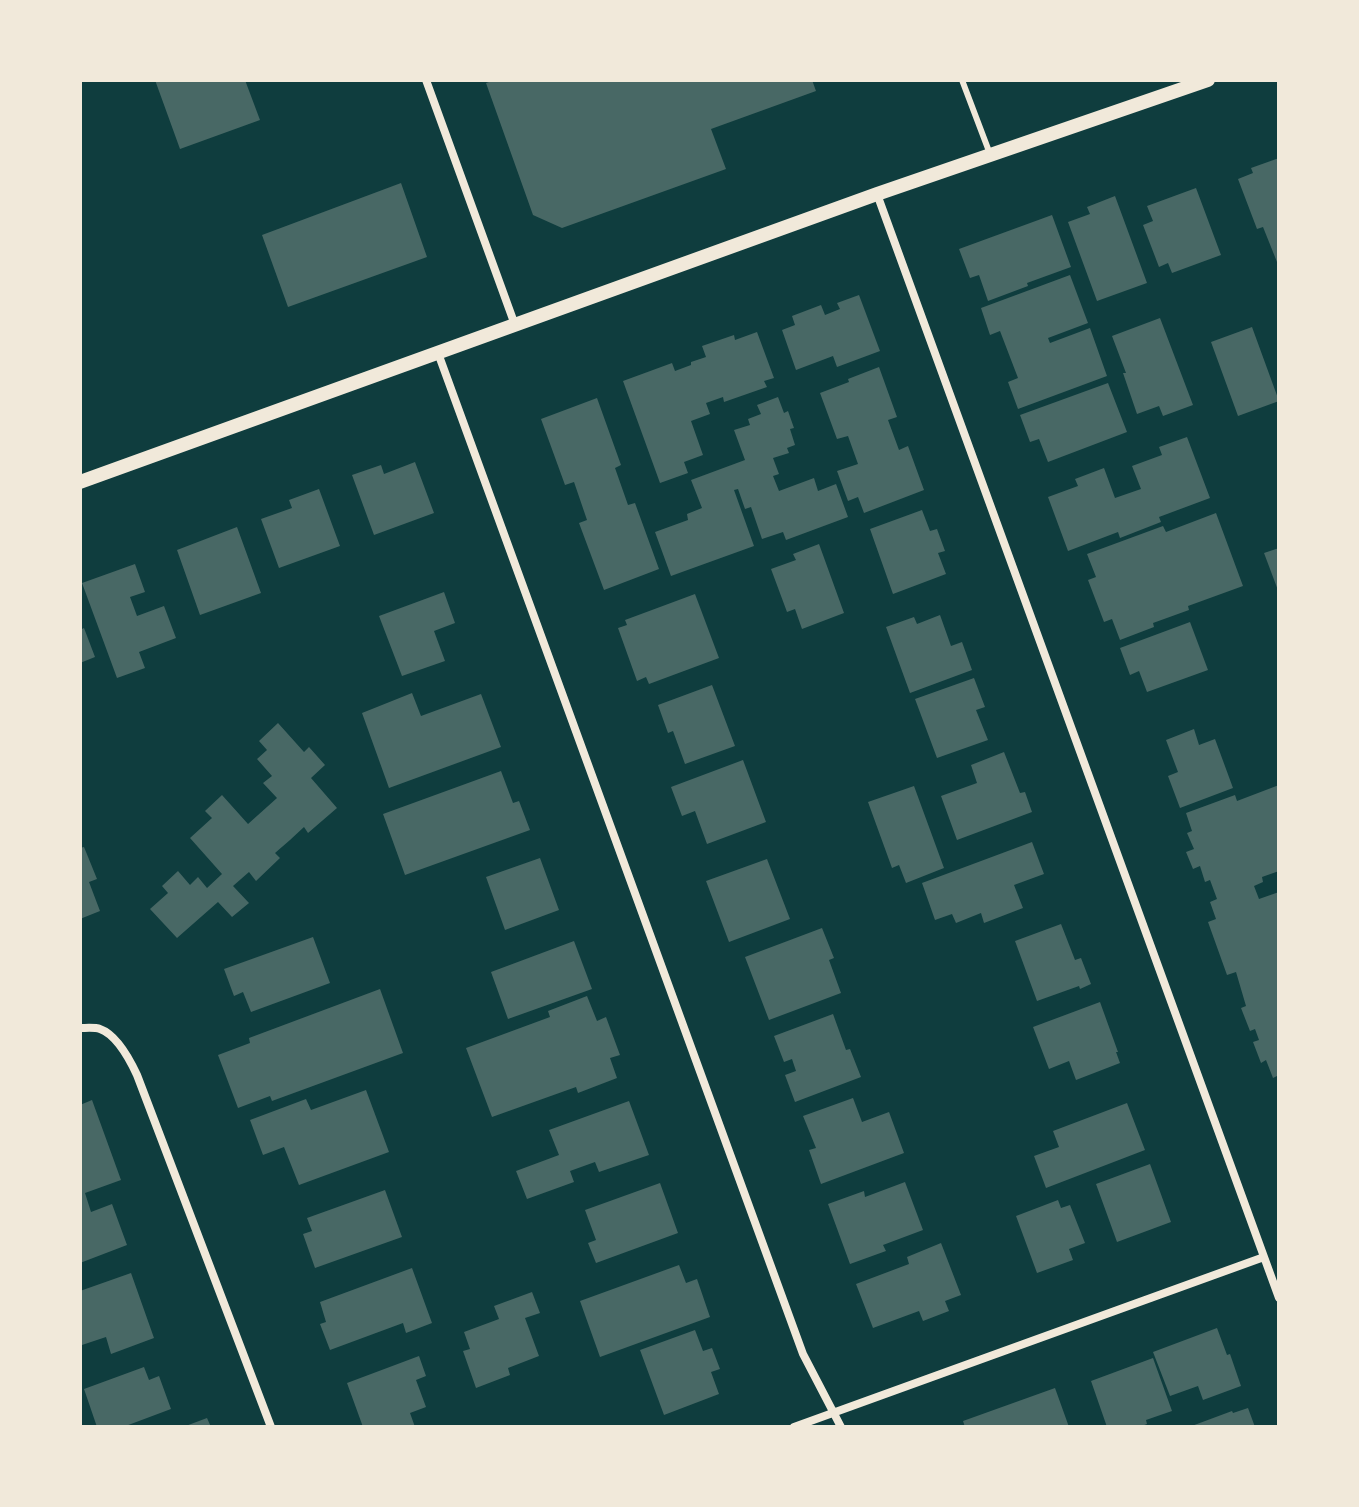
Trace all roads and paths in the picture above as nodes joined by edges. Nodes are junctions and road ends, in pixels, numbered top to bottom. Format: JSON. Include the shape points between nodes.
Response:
{"nodes":[{"id":1,"x":426,"y":80,"type":"edge"},
{"id":2,"x":962,"y":80,"type":"edge"},
{"id":3,"x":1208,"y":80,"type":"edge"},
{"id":4,"x":990,"y":154,"type":"junction"},
{"id":5,"x":877,"y":194,"type":"junction"},
{"id":6,"x":515,"y":326,"type":"junction"},
{"id":7,"x":438,"y":353,"type":"junction"},
{"id":8,"x":80,"y":482,"type":"edge"},
{"id":9,"x":80,"y":1028,"type":"edge"},
{"id":10,"x":1264,"y":1257,"type":"junction"},
{"id":11,"x":1279,"y":1298,"type":"edge"},
{"id":12,"x":834,"y":1414,"type":"junction"},
{"id":13,"x":271,"y":1427,"type":"edge"},
{"id":14,"x":794,"y":1427,"type":"edge"},
{"id":15,"x":841,"y":1427,"type":"edge"}],
"edges":[{"from":1,"to":6,"type":"street"},
{"from":2,"to":4,"type":"lane"},
{"from":3,"to":4,"type":"street"},
{"from":4,"to":5,"type":"street"},
{"from":5,"to":6,"type":"street"},
{"from":5,"to":10,"type":"street"},
{"from":6,"to":7,"type":"street"},
{"from":7,"to":8,"type":"street"},
{"from":7,"to":12,"type":"street","via":[[803,1354]]},
{"from":9,"to":13,"type":"street","via":[[101,1029],[128,1056]]},
{"from":10,"to":11,"type":"street"},
{"from":10,"to":12,"type":"street"},
{"from":12,"to":14,"type":"street"},
{"from":12,"to":15,"type":"street"}]}
